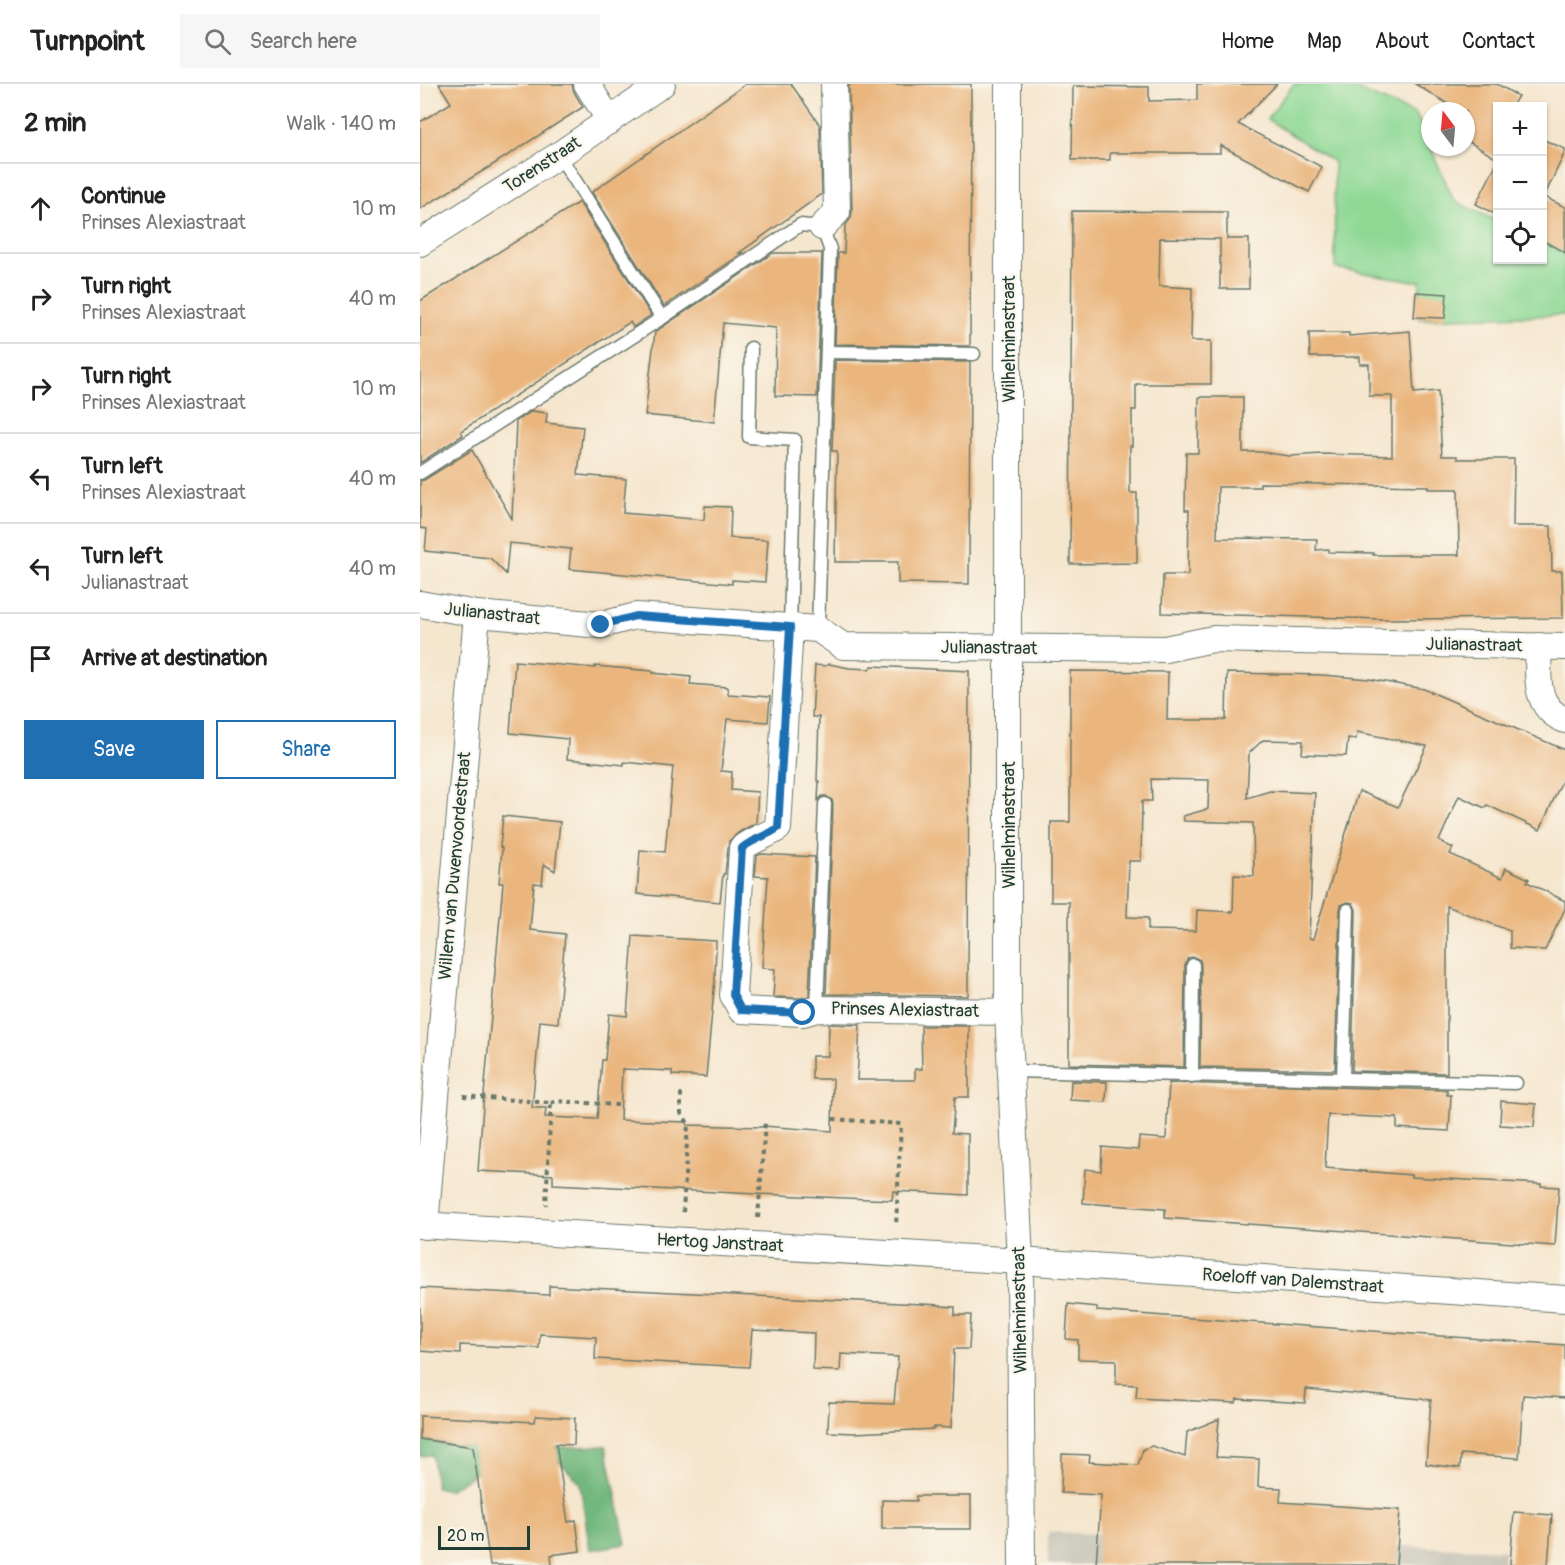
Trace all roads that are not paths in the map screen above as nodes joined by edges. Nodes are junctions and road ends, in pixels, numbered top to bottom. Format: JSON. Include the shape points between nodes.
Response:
{"nodes":[{"id":1,"x":587,"y":84,"type":"edge"},
{"id":2,"x":662,"y":84,"type":"edge"},
{"id":3,"x":834,"y":84,"type":"edge"},
{"id":4,"x":1008,"y":84,"type":"edge"},
{"id":5,"x":610,"y":121,"type":"junction"},
{"id":6,"x":559,"y":155,"type":"junction"},
{"id":7,"x":822,"y":227,"type":"junction"},
{"id":8,"x":420,"y":243,"type":"edge"},
{"id":9,"x":662,"y":318,"type":"junction"},
{"id":10,"x":751,"y":348,"type":"dead end"},
{"id":11,"x":827,"y":352,"type":"junction"},
{"id":12,"x":974,"y":354,"type":"dead end"},
{"id":13,"x":420,"y":473,"type":"edge"},
{"id":14,"x":420,"y":604,"type":"edge"},
{"id":15,"x":477,"y":614,"type":"junction"},
{"id":16,"x":790,"y":627,"type":"junction"},
{"id":17,"x":818,"y":628,"type":"junction"},
{"id":18,"x":1539,"y":646,"type":"junction"},
{"id":19,"x":1565,"y":647,"type":"edge"},
{"id":20,"x":1009,"y":648,"type":"junction"},
{"id":21,"x":1565,"y":720,"type":"edge"},
{"id":22,"x":825,"y":804,"type":"dead end"},
{"id":23,"x":1348,"y":910,"type":"dead end"},
{"id":24,"x":1193,"y":965,"type":"dead end"},
{"id":25,"x":817,"y":1009,"type":"junction"},
{"id":26,"x":1008,"y":1012,"type":"junction"},
{"id":27,"x":1011,"y":1071,"type":"junction"},
{"id":28,"x":1192,"y":1076,"type":"junction"},
{"id":29,"x":1343,"y":1079,"type":"junction"},
{"id":30,"x":1516,"y":1083,"type":"dead end"},
{"id":31,"x":422,"y":1226,"type":"edge"},
{"id":32,"x":1020,"y":1261,"type":"junction"},
{"id":33,"x":1565,"y":1299,"type":"edge"},
{"id":34,"x":1022,"y":1565,"type":"edge"}],
"edges":[{"from":1,"to":5,"type":"street"},
{"from":2,"to":5,"type":"street","name":"Torenstraat"},
{"from":3,"to":7,"type":"street","via":[[837,212]]},
{"from":4,"to":20,"type":"street","name":"Wilhelminastraat"},
{"from":5,"to":6,"type":"street","name":"Torenstraat"},
{"from":6,"to":8,"type":"street","name":"Torenstraat"},
{"from":6,"to":9,"type":"lane"},
{"from":7,"to":9,"type":"lane","via":[[800,225]]},
{"from":7,"to":11,"type":"lane","via":[[830,249]]},
{"from":9,"to":13,"type":"lane"},
{"from":10,"to":16,"type":"lane","via":[[749,437],[795,440]]},
{"from":11,"to":12,"type":"lane"},
{"from":11,"to":17,"type":"lane"},
{"from":14,"to":15,"type":"street","name":"Julianastraat"},
{"from":15,"to":16,"type":"street","name":"Julianastraat","via":[[601,625],[636,616]]},
{"from":15,"to":31,"type":"street","name":"Willem van Duvenvoordestraat"},
{"from":16,"to":17,"type":"street","name":"Julianastraat"},
{"from":16,"to":25,"type":"street","name":"Prinses Alexiastraat","via":[[778,828],[742,848],[733,995],[741,1010],[803,1013]]},
{"from":17,"to":20,"type":"street","name":"Julianastraat","via":[[843,646]]},
{"from":18,"to":19,"type":"street","name":"Julianastraat"},
{"from":18,"to":20,"type":"street","name":"Julianastraat","via":[[1213,639],[1165,649]]},
{"from":18,"to":21,"type":"street","via":[[1541,698],[1554,715]]},
{"from":20,"to":26,"type":"street","name":"Wilhelminastraat"},
{"from":22,"to":25,"type":"lane"},
{"from":23,"to":29,"type":"lane"},
{"from":24,"to":28,"type":"lane"},
{"from":25,"to":26,"type":"street","name":"Prinses Alexiastraat"},
{"from":26,"to":27,"type":"street","name":"Wilhelminastraat"},
{"from":27,"to":28,"type":"lane"},
{"from":27,"to":32,"type":"street","name":"Wilhelminastraat"},
{"from":28,"to":29,"type":"lane"},
{"from":29,"to":30,"type":"lane"},
{"from":31,"to":32,"type":"street","name":"Hertog Janstraat"},
{"from":32,"to":33,"type":"street","name":"Roeloff van Dalemstraat"},
{"from":32,"to":34,"type":"street","name":"Wilhelminastraat"}]}
